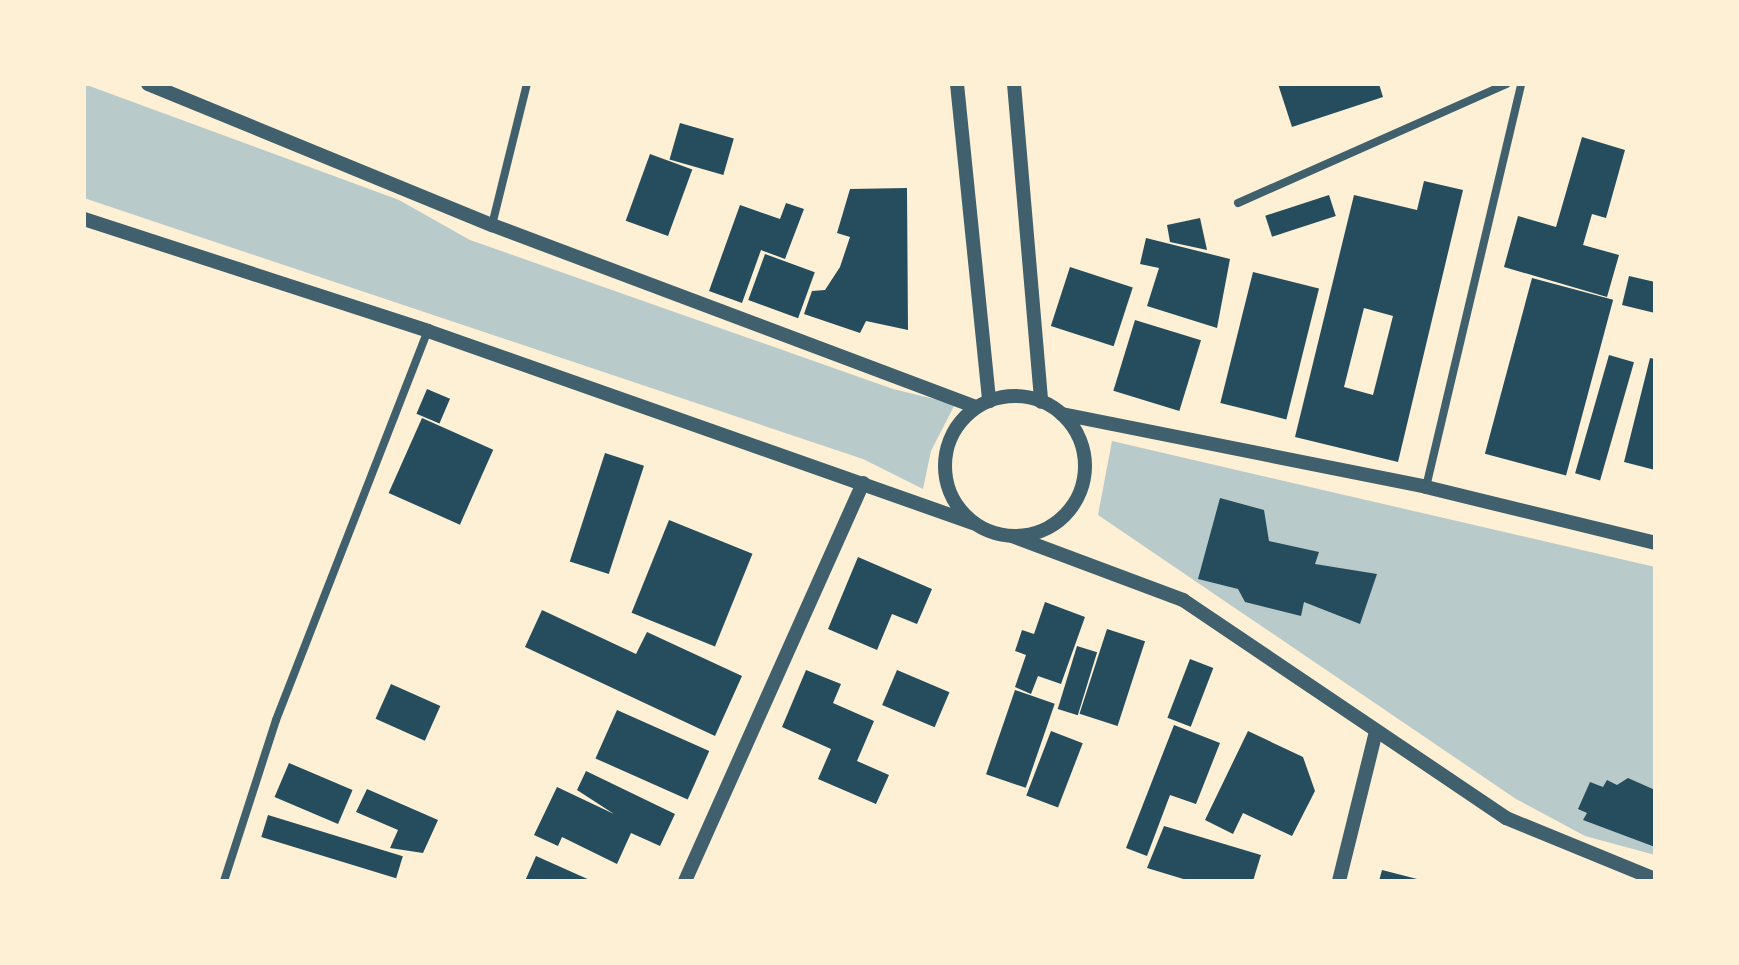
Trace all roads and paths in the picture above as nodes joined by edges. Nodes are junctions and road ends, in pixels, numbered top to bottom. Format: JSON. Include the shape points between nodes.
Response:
{"nodes":[{"id":1,"x":148,"y":84,"type":"edge"},
{"id":2,"x":527,"y":84,"type":"edge"},
{"id":3,"x":957,"y":84,"type":"edge"},
{"id":4,"x":1014,"y":84,"type":"edge"},
{"id":5,"x":1507,"y":84,"type":"edge"},
{"id":6,"x":1521,"y":84,"type":"edge"},
{"id":7,"x":1238,"y":203,"type":"dead end"},
{"id":8,"x":84,"y":219,"type":"edge"},
{"id":9,"x":492,"y":225,"type":"junction"},
{"id":10,"x":428,"y":331,"type":"junction"},
{"id":11,"x":1041,"y":402,"type":"junction"},
{"id":12,"x":983,"y":404,"type":"junction"},
{"id":13,"x":1062,"y":414,"type":"junction"},
{"id":14,"x":863,"y":483,"type":"junction"},
{"id":15,"x":1426,"y":487,"type":"junction"},
{"id":16,"x":973,"y":523,"type":"junction"},
{"id":17,"x":1012,"y":536,"type":"junction"},
{"id":18,"x":1655,"y":543,"type":"edge"},
{"id":19,"x":1375,"y":735,"type":"junction"},
{"id":20,"x":1655,"y":879,"type":"edge"},
{"id":21,"x":224,"y":881,"type":"edge"},
{"id":22,"x":685,"y":881,"type":"edge"},
{"id":23,"x":1339,"y":881,"type":"edge"}],
"edges":[{"from":1,"to":9,"type":"street"},
{"from":2,"to":9,"type":"street"},
{"from":3,"to":12,"type":"street"},
{"from":4,"to":11,"type":"street"},
{"from":5,"to":7,"type":"street"},
{"from":6,"to":15,"type":"street"},
{"from":8,"to":10,"type":"street"},
{"from":9,"to":12,"type":"street"},
{"from":10,"to":14,"type":"street"},
{"from":10,"to":21,"type":"street","via":[[276,720]]},
{"from":11,"to":12,"type":"street"},
{"from":11,"to":13,"type":"street"},
{"from":12,"to":16,"type":"street","via":[[954,432],[945,464],[951,497]]},
{"from":13,"to":15,"type":"street"},
{"from":13,"to":17,"type":"street","via":[[1084,451],[1080,493],[1058,522]]},
{"from":14,"to":16,"type":"street"},
{"from":14,"to":22,"type":"street"},
{"from":15,"to":18,"type":"street"},
{"from":16,"to":17,"type":"street"},
{"from":17,"to":19,"type":"street","via":[[1183,600]]},
{"from":19,"to":20,"type":"street","via":[[1506,818]]},
{"from":19,"to":23,"type":"street"}]}
